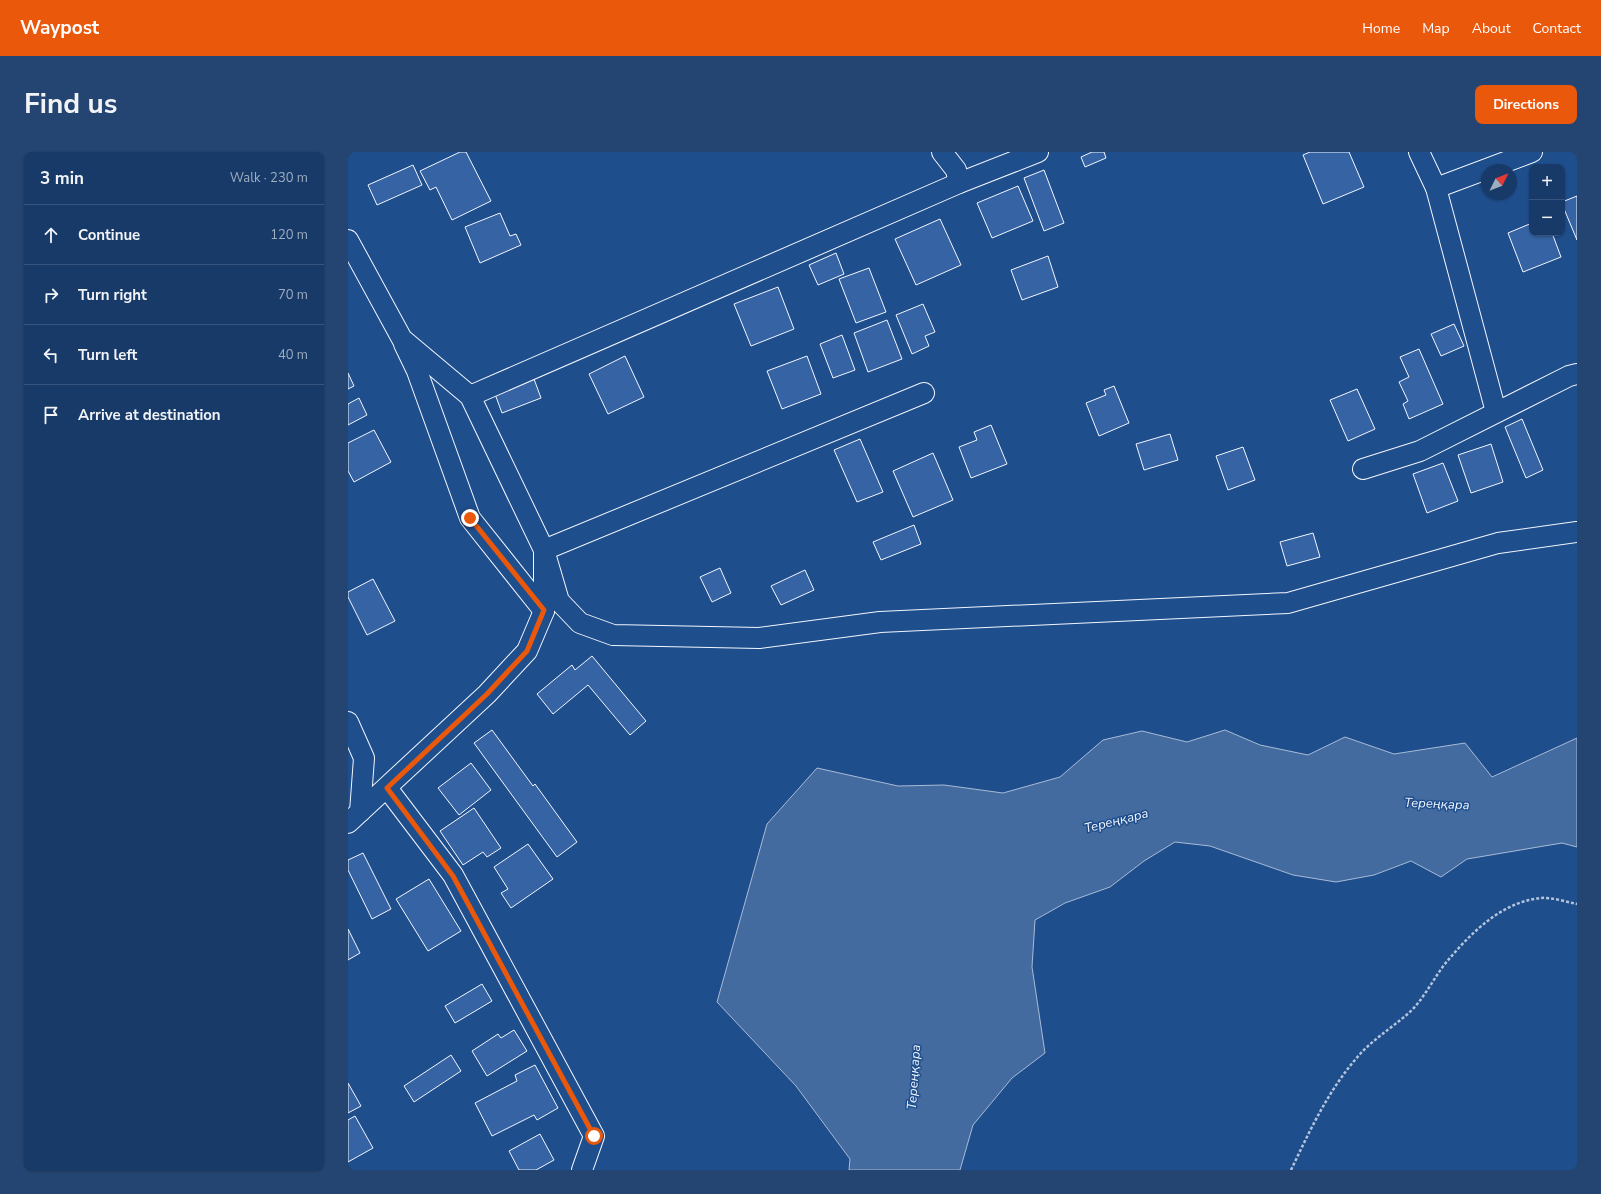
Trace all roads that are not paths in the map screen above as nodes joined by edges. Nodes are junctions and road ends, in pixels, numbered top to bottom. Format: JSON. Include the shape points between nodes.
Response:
{"nodes":[{"id":1,"x":942,"y":152,"type":"edge"},
{"id":2,"x":1038,"y":152,"type":"edge"},
{"id":3,"x":1419,"y":152,"type":"edge"},
{"id":4,"x":1532,"y":152,"type":"edge"},
{"id":5,"x":959,"y":183,"type":"junction"},
{"id":6,"x":1436,"y":188,"type":"junction"},
{"id":7,"x":348,"y":240,"type":"edge"},
{"id":8,"x":402,"y":339,"type":"junction"},
{"id":9,"x":1577,"y":374,"type":"edge"},
{"id":10,"x":924,"y":393,"type":"dead end"},
{"id":11,"x":470,"y":396,"type":"junction"},
{"id":12,"x":1496,"y":412,"type":"junction"},
{"id":13,"x":1363,"y":469,"type":"dead end"},
{"id":14,"x":1577,"y":532,"type":"edge"},
{"id":15,"x":544,"y":550,"type":"junction"},
{"id":16,"x":544,"y":610,"type":"junction"},
{"id":17,"x":348,"y":722,"type":"edge"},
{"id":18,"x":387,"y":788,"type":"junction"},
{"id":19,"x":354,"y":818,"type":"edge"},
{"id":20,"x":582,"y":1170,"type":"edge"}],
"edges":[{"from":1,"to":5,"type":"street","via":[[956,170]]},
{"from":2,"to":5,"type":"street"},
{"from":3,"to":6,"type":"street"},
{"from":4,"to":6,"type":"street"},
{"from":5,"to":11,"type":"street"},
{"from":6,"to":12,"type":"street"},
{"from":7,"to":8,"type":"street"},
{"from":8,"to":11,"type":"street"},
{"from":8,"to":16,"type":"street","via":[[417,371],[470,518]]},
{"from":9,"to":12,"type":"street"},
{"from":10,"to":15,"type":"street"},
{"from":11,"to":15,"type":"street"},
{"from":12,"to":13,"type":"street","via":[[1420,451]]},
{"from":14,"to":15,"type":"street","via":[[1498,543],[1288,604],[880,622],[759,638],[613,635],[580,623],[559,601]]},
{"from":15,"to":16,"type":"street"},
{"from":16,"to":18,"type":"street","via":[[527,651],[487,694]]},
{"from":17,"to":19,"type":"street","via":[[364,758]]},
{"from":18,"to":19,"type":"street"},
{"from":18,"to":20,"type":"street","via":[[453,876],[594,1136]]}]}
